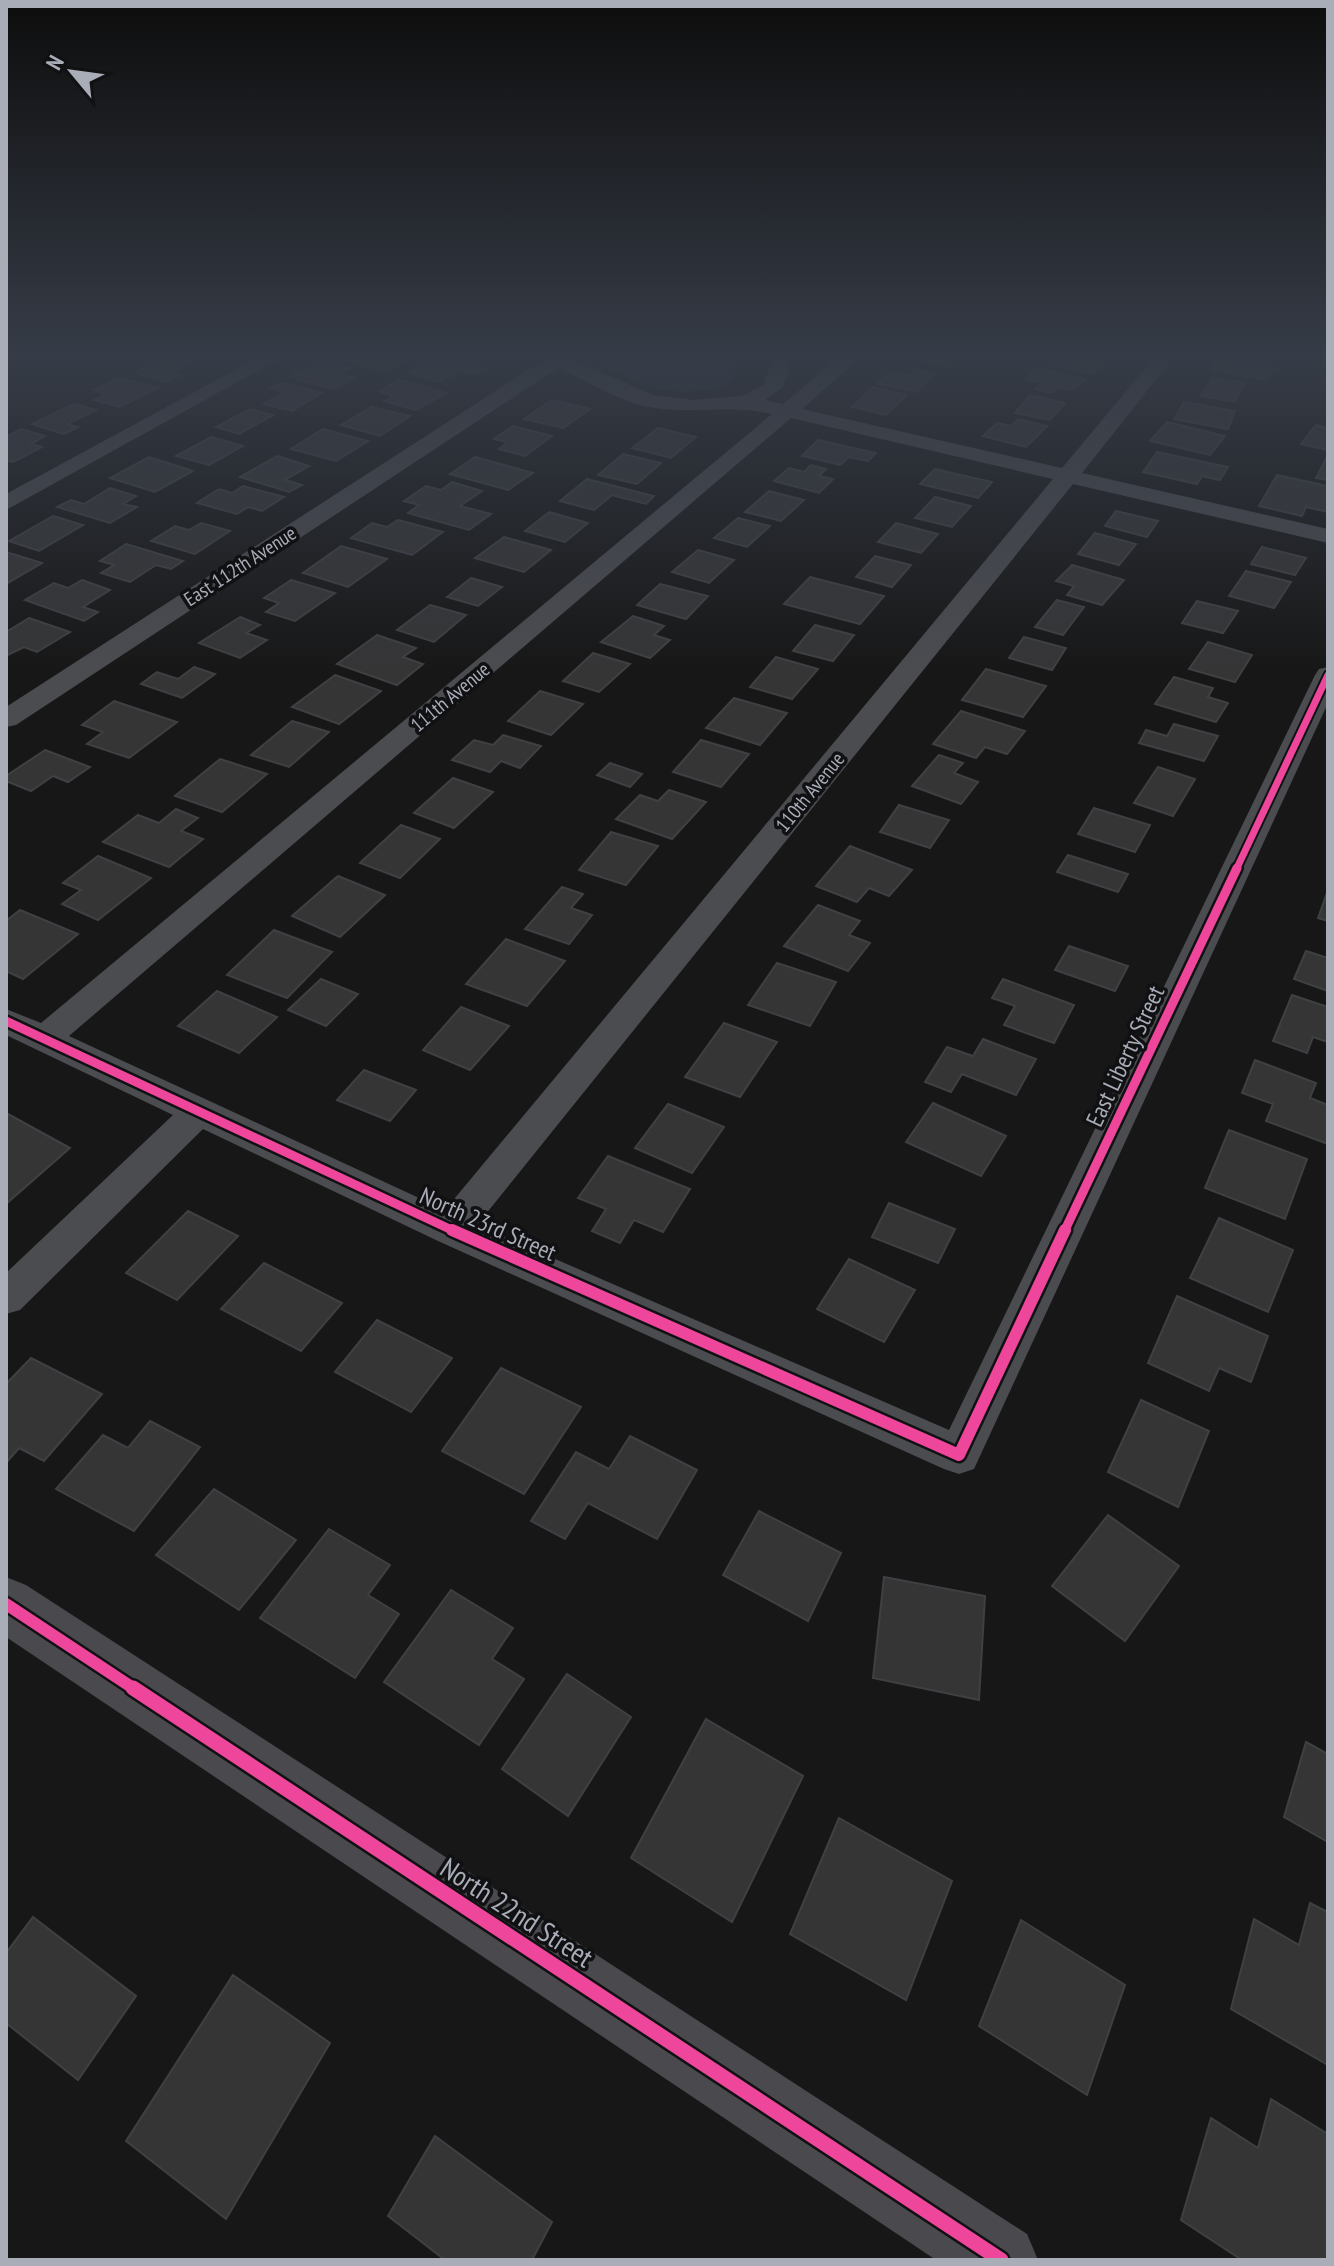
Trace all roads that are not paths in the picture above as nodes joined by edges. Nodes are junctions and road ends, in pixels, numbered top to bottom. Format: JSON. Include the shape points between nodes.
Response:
{"nodes":[{"id":1,"x":87,"y":459,"type":"edge"},
{"id":2,"x":396,"y":459,"type":"edge"},
{"id":3,"x":732,"y":459,"type":"edge"},
{"id":4,"x":986,"y":459,"type":"edge"},
{"id":5,"x":1083,"y":459,"type":"edge"},
{"id":6,"x":1068,"y":478,"type":"junction"},
{"id":7,"x":6,"y":503,"type":"edge"},
{"id":8,"x":1328,"y":536,"type":"edge"},
{"id":9,"x":1328,"y":675,"type":"edge"},
{"id":10,"x":6,"y":719,"type":"edge"},
{"id":11,"x":6,"y":1021,"type":"edge"},
{"id":12,"x":43,"y":1040,"type":"junction"},
{"id":13,"x":200,"y":1110,"type":"junction"},
{"id":14,"x":451,"y":1230,"type":"junction"},
{"id":15,"x":6,"y":1298,"type":"edge"},
{"id":16,"x":959,"y":1455,"type":"joint"},
{"id":17,"x":6,"y":1604,"type":"edge"},
{"id":18,"x":1001,"y":2260,"type":"edge"}],
"edges":[{"from":1,"to":7,"type":"street"},
{"from":2,"to":10,"type":"street","name":"East 112th Avenue"},
{"from":3,"to":12,"type":"street","name":"111th Avenue"},
{"from":4,"to":6,"type":"street"},
{"from":5,"to":6,"type":"street","name":"110th Avenue"},
{"from":6,"to":8,"type":"street"},
{"from":6,"to":14,"type":"street","name":"110th Avenue"},
{"from":9,"to":16,"type":"street","name":"East Liberty Street"},
{"from":11,"to":12,"type":"street","name":"North 23rd Street"},
{"from":12,"to":13,"type":"street","name":"North 23rd Street"},
{"from":13,"to":14,"type":"street","name":"North 23rd Street"},
{"from":13,"to":15,"type":"street"},
{"from":14,"to":16,"type":"street","name":"North 23rd Street"},
{"from":17,"to":18,"type":"street","name":"North 22nd Street"}]}
